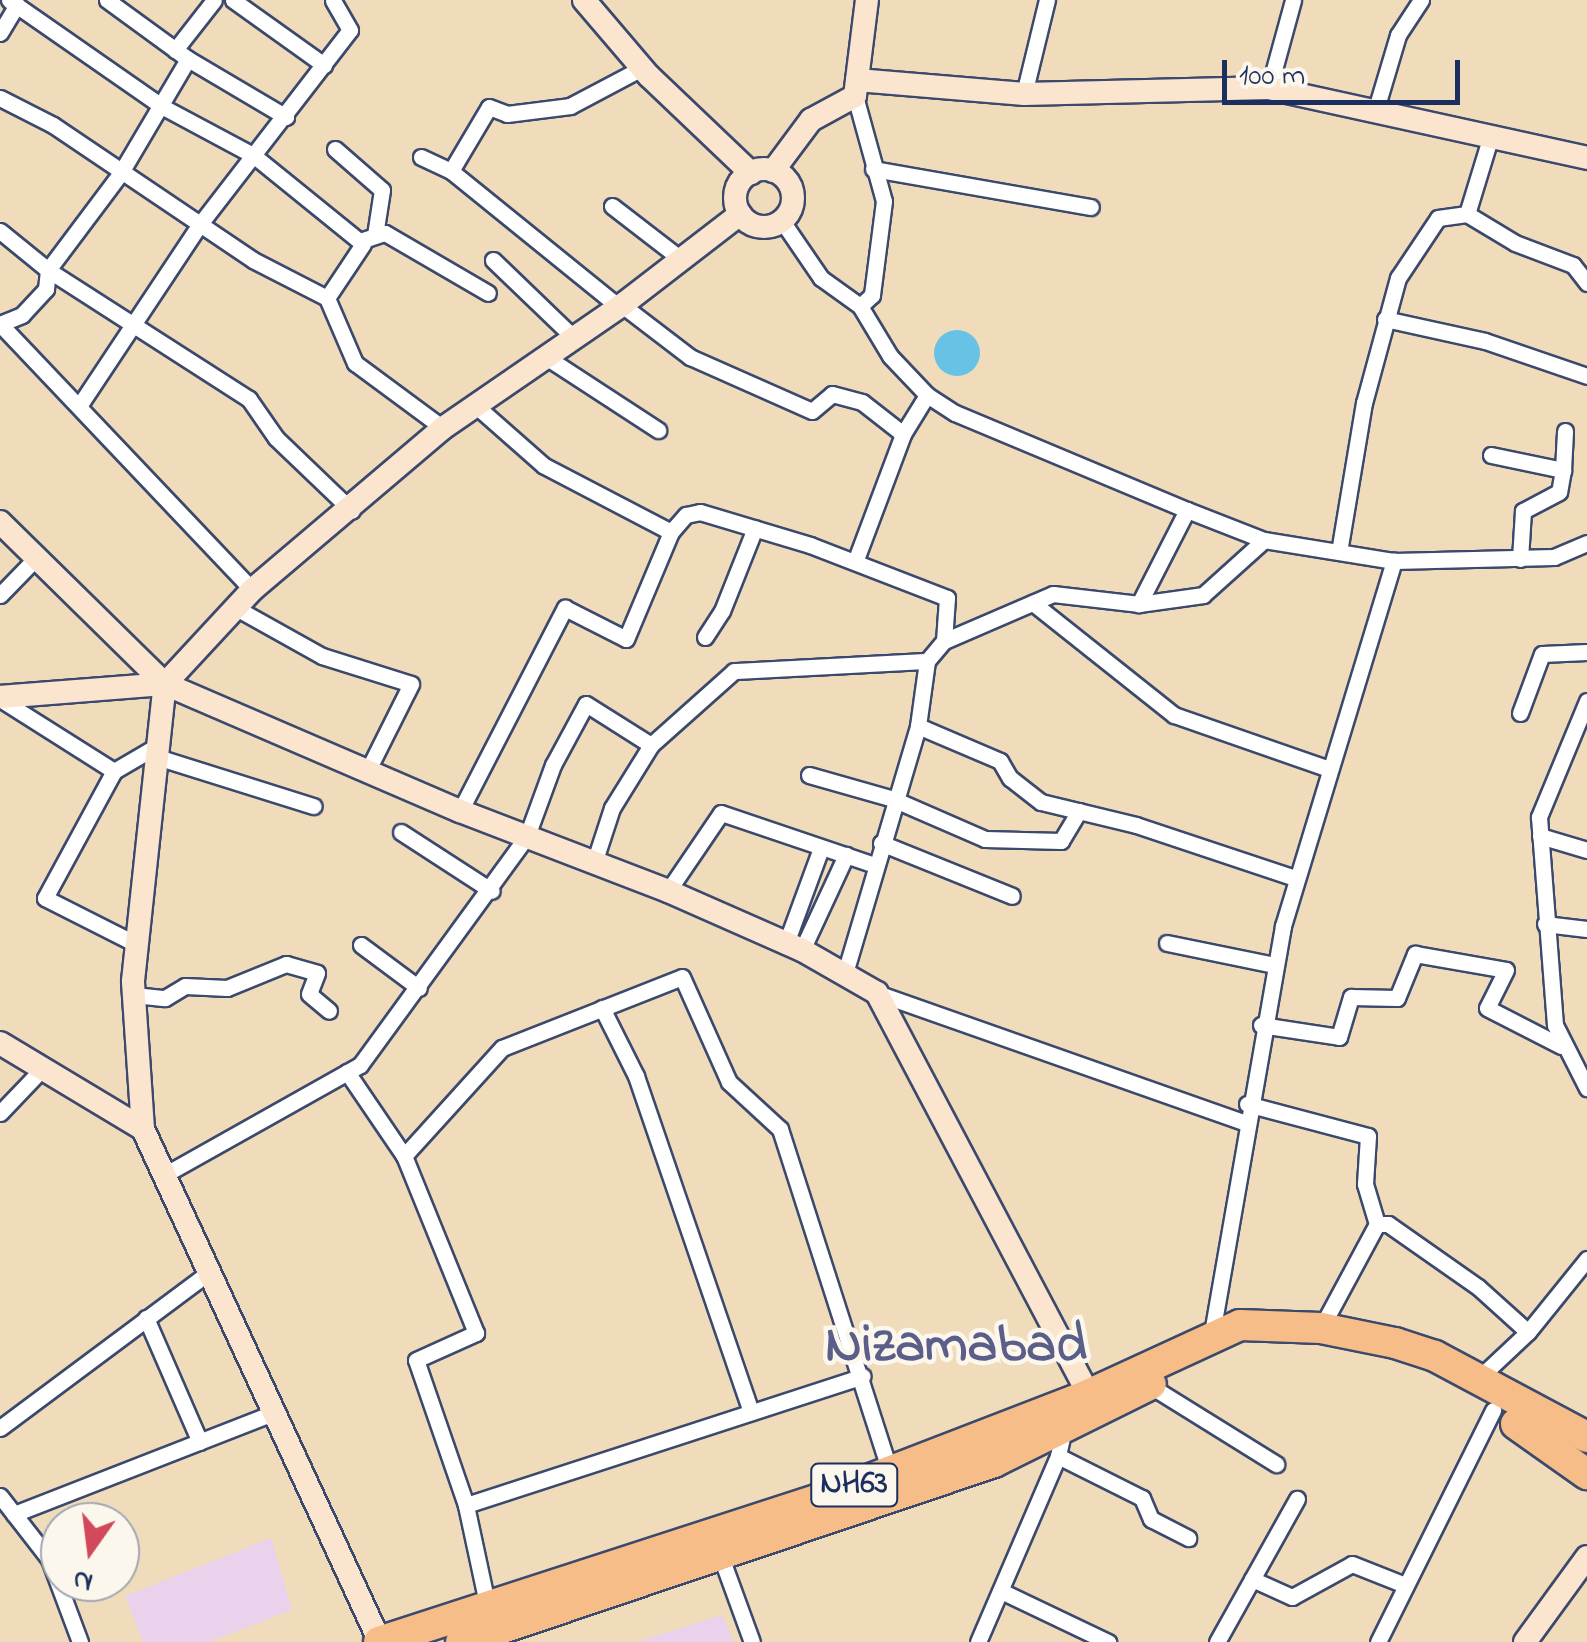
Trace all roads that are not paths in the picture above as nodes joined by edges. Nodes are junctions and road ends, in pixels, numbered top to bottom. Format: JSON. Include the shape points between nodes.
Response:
{"nodes":[{"id":1,"x":107,"y":0,"type":"edge"},
{"id":2,"x":214,"y":0,"type":"edge"},
{"id":3,"x":233,"y":0,"type":"edge"},
{"id":4,"x":333,"y":0,"type":"edge"},
{"id":5,"x":584,"y":0,"type":"edge"},
{"id":6,"x":867,"y":0,"type":"edge"},
{"id":7,"x":1047,"y":0,"type":"edge"},
{"id":8,"x":1293,"y":0,"type":"edge"},
{"id":9,"x":1421,"y":0,"type":"edge"},
{"id":10,"x":13,"y":3,"type":"edge"},
{"id":11,"x":0,"y":33,"type":"edge"},
{"id":12,"x":181,"y":55,"type":"junction"},
{"id":13,"x":324,"y":66,"type":"junction"},
{"id":14,"x":642,"y":68,"type":"junction"},
{"id":15,"x":856,"y":88,"type":"junction"},
{"id":16,"x":1269,"y":88,"type":"junction"},
{"id":17,"x":1024,"y":94,"type":"junction"},
{"id":18,"x":0,"y":98,"type":"edge"},
{"id":19,"x":163,"y":106,"type":"junction"},
{"id":20,"x":1376,"y":109,"type":"junction"},
{"id":21,"x":286,"y":117,"type":"junction"},
{"id":22,"x":1490,"y":139,"type":"junction"},
{"id":23,"x":334,"y":149,"type":"dead end"},
{"id":24,"x":253,"y":156,"type":"junction"},
{"id":25,"x":421,"y":157,"type":"dead end"},
{"id":26,"x":1587,"y":158,"type":"edge"},
{"id":27,"x":873,"y":169,"type":"junction"},
{"id":28,"x":451,"y":172,"type":"junction"},
{"id":29,"x":762,"y":172,"type":"junction"},
{"id":30,"x":120,"y":174,"type":"junction"},
{"id":31,"x":612,"y":206,"type":"dead end"},
{"id":32,"x":1091,"y":208,"type":"dead end"},
{"id":33,"x":740,"y":214,"type":"junction"},
{"id":34,"x":1467,"y":214,"type":"junction"},
{"id":35,"x":782,"y":221,"type":"junction"},
{"id":36,"x":200,"y":224,"type":"junction"},
{"id":37,"x":0,"y":231,"type":"edge"},
{"id":38,"x":368,"y":238,"type":"junction"},
{"id":39,"x":493,"y":260,"type":"dead end"},
{"id":40,"x":682,"y":260,"type":"junction"},
{"id":41,"x":48,"y":270,"type":"junction"},
{"id":42,"x":1587,"y":283,"type":"edge"},
{"id":43,"x":488,"y":293,"type":"dead end"},
{"id":44,"x":328,"y":298,"type":"junction"},
{"id":45,"x":621,"y":306,"type":"junction"},
{"id":46,"x":860,"y":306,"type":"junction"},
{"id":47,"x":1385,"y":318,"type":"junction"},
{"id":48,"x":136,"y":324,"type":"junction"},
{"id":49,"x":574,"y":338,"type":"junction"},
{"id":50,"x":546,"y":357,"type":"junction"},
{"id":51,"x":1587,"y":376,"type":"edge"},
{"id":52,"x":928,"y":395,"type":"junction"},
{"id":53,"x":79,"y":406,"type":"junction"},
{"id":54,"x":476,"y":406,"type":"junction"},
{"id":55,"x":443,"y":428,"type":"junction"},
{"id":56,"x":658,"y":430,"type":"dead end"},
{"id":57,"x":1565,"y":432,"type":"dead end"},
{"id":58,"x":903,"y":434,"type":"junction"},
{"id":59,"x":1491,"y":455,"type":"dead end"},
{"id":60,"x":1563,"y":470,"type":"junction"},
{"id":61,"x":1187,"y":510,"type":"junction"},
{"id":62,"x":352,"y":511,"type":"junction"},
{"id":63,"x":0,"y":522,"type":"edge"},
{"id":64,"x":755,"y":528,"type":"junction"},
{"id":65,"x":671,"y":532,"type":"junction"},
{"id":66,"x":1264,"y":540,"type":"junction"},
{"id":67,"x":1587,"y":543,"type":"edge"},
{"id":68,"x":1339,"y":552,"type":"junction"},
{"id":69,"x":36,"y":557,"type":"junction"},
{"id":70,"x":1520,"y":559,"type":"junction"},
{"id":71,"x":1394,"y":561,"type":"junction"},
{"id":72,"x":855,"y":562,"type":"junction"},
{"id":73,"x":252,"y":590,"type":"junction"},
{"id":74,"x":0,"y":595,"type":"edge"},
{"id":75,"x":1033,"y":603,"type":"junction"},
{"id":76,"x":1139,"y":604,"type":"junction"},
{"id":77,"x":236,"y":608,"type":"junction"},
{"id":78,"x":704,"y":637,"type":"dead end"},
{"id":79,"x":944,"y":641,"type":"junction"},
{"id":80,"x":1587,"y":652,"type":"edge"},
{"id":81,"x":927,"y":660,"type":"junction"},
{"id":82,"x":164,"y":684,"type":"junction"},
{"id":83,"x":0,"y":698,"type":"edge"},
{"id":84,"x":1587,"y":701,"type":"edge"},
{"id":85,"x":1520,"y":713,"type":"dead end"},
{"id":86,"x":918,"y":726,"type":"junction"},
{"id":87,"x":651,"y":744,"type":"junction"},
{"id":88,"x":157,"y":751,"type":"junction"},
{"id":89,"x":369,"y":768,"type":"junction"},
{"id":90,"x":1326,"y":768,"type":"junction"},
{"id":91,"x":114,"y":771,"type":"junction"},
{"id":92,"x":809,"y":775,"type":"dead end"},
{"id":93,"x":893,"y":799,"type":"junction"},
{"id":94,"x":313,"y":806,"type":"dead end"},
{"id":95,"x":460,"y":811,"type":"junction"},
{"id":96,"x":1079,"y":811,"type":"junction"},
{"id":97,"x":401,"y":832,"type":"dead end"},
{"id":98,"x":527,"y":836,"type":"junction"},
{"id":99,"x":1540,"y":836,"type":"junction"},
{"id":100,"x":881,"y":843,"type":"junction"},
{"id":101,"x":820,"y":848,"type":"junction"},
{"id":102,"x":1587,"y":850,"type":"edge"},
{"id":103,"x":846,"y":855,"type":"junction"},
{"id":104,"x":594,"y":864,"type":"junction"},
{"id":105,"x":875,"y":865,"type":"junction"},
{"id":106,"x":1295,"y":878,"type":"junction"},
{"id":107,"x":492,"y":891,"type":"junction"},
{"id":108,"x":668,"y":891,"type":"junction"},
{"id":109,"x":1012,"y":896,"type":"dead end"},
{"id":110,"x":1545,"y":924,"type":"junction"},
{"id":111,"x":1587,"y":929,"type":"edge"},
{"id":112,"x":1167,"y":943,"type":"dead end"},
{"id":113,"x":136,"y":944,"type":"junction"},
{"id":114,"x":361,"y":945,"type":"dead end"},
{"id":115,"x":793,"y":948,"type":"junction"},
{"id":116,"x":1274,"y":965,"type":"junction"},
{"id":117,"x":846,"y":973,"type":"junction"},
{"id":118,"x":420,"y":988,"type":"junction"},
{"id":119,"x":878,"y":993,"type":"junction"},
{"id":120,"x":134,"y":995,"type":"junction"},
{"id":121,"x":602,"y":1008,"type":"junction"},
{"id":122,"x":329,"y":1011,"type":"dead end"},
{"id":123,"x":1261,"y":1025,"type":"junction"},
{"id":124,"x":0,"y":1043,"type":"edge"},
{"id":125,"x":1560,"y":1046,"type":"junction"},
{"id":126,"x":42,"y":1068,"type":"junction"},
{"id":127,"x":347,"y":1072,"type":"junction"},
{"id":128,"x":1587,"y":1088,"type":"edge"},
{"id":129,"x":1247,"y":1104,"type":"junction"},
{"id":130,"x":0,"y":1113,"type":"edge"},
{"id":131,"x":1244,"y":1122,"type":"junction"},
{"id":132,"x":143,"y":1129,"type":"junction"},
{"id":133,"x":404,"y":1156,"type":"junction"},
{"id":134,"x":164,"y":1175,"type":"junction"},
{"id":135,"x":1377,"y":1224,"type":"junction"},
{"id":136,"x":1587,"y":1259,"type":"edge"},
{"id":137,"x":209,"y":1272,"type":"junction"},
{"id":138,"x":146,"y":1318,"type":"junction"},
{"id":139,"x":1322,"y":1328,"type":"junction"},
{"id":140,"x":1528,"y":1332,"type":"junction"},
{"id":141,"x":1212,"y":1333,"type":"junction"},
{"id":142,"x":864,"y":1376,"type":"junction"},
{"id":143,"x":1479,"y":1378,"type":"junction"},
{"id":144,"x":1149,"y":1385,"type":"junction"},
{"id":145,"x":1493,"y":1410,"type":"junction"},
{"id":146,"x":751,"y":1412,"type":"junction"},
{"id":147,"x":273,"y":1413,"type":"junction"},
{"id":148,"x":1075,"y":1420,"type":"junction"},
{"id":149,"x":0,"y":1428,"type":"edge"},
{"id":150,"x":1587,"y":1437,"type":"edge"},
{"id":151,"x":200,"y":1442,"type":"junction"},
{"id":152,"x":1276,"y":1464,"type":"dead end"},
{"id":153,"x":890,"y":1472,"type":"junction"},
{"id":154,"x":1587,"y":1474,"type":"edge"},
{"id":155,"x":0,"y":1496,"type":"edge"},
{"id":156,"x":1298,"y":1499,"type":"dead end"},
{"id":157,"x":466,"y":1505,"type":"junction"},
{"id":158,"x":14,"y":1514,"type":"junction"},
{"id":159,"x":1188,"y":1538,"type":"dead end"},
{"id":160,"x":721,"y":1557,"type":"junction"},
{"id":161,"x":1587,"y":1557,"type":"edge"},
{"id":162,"x":1252,"y":1579,"type":"junction"},
{"id":163,"x":1405,"y":1585,"type":"junction"},
{"id":164,"x":1001,"y":1591,"type":"junction"},
{"id":165,"x":488,"y":1610,"type":"junction"},
{"id":166,"x":80,"y":1642,"type":"edge"},
{"id":167,"x":380,"y":1642,"type":"edge"},
{"id":168,"x":461,"y":1642,"type":"edge"},
{"id":169,"x":752,"y":1642,"type":"edge"},
{"id":170,"x":978,"y":1642,"type":"edge"},
{"id":171,"x":1108,"y":1642,"type":"edge"},
{"id":172,"x":1217,"y":1642,"type":"edge"},
{"id":173,"x":1378,"y":1642,"type":"edge"},
{"id":174,"x":1525,"y":1642,"type":"edge"}],
"edges":[{"from":1,"to":12,"type":"street"},
{"from":2,"to":12,"type":"street"},
{"from":3,"to":13,"type":"street"},
{"from":4,"to":13,"type":"street","via":[[350,30]]},
{"from":5,"to":14,"type":"street"},
{"from":6,"to":15,"type":"street"},
{"from":7,"to":17,"type":"street"},
{"from":8,"to":16,"type":"street"},
{"from":9,"to":20,"type":"street","via":[[1398,36]]},
{"from":10,"to":11,"type":"street"},
{"from":10,"to":19,"type":"street"},
{"from":12,"to":19,"type":"street"},
{"from":12,"to":21,"type":"street"},
{"from":13,"to":21,"type":"street"},
{"from":14,"to":28,"type":"street","via":[[570,106],[507,114],[489,108]]},
{"from":14,"to":29,"type":"street"},
{"from":15,"to":17,"type":"street"},
{"from":15,"to":27,"type":"street"},
{"from":15,"to":29,"type":"street","via":[[811,120]]},
{"from":16,"to":17,"type":"street"},
{"from":16,"to":20,"type":"street"},
{"from":18,"to":30,"type":"street","via":[[53,125]]},
{"from":19,"to":24,"type":"street"},
{"from":19,"to":30,"type":"street"},
{"from":20,"to":22,"type":"street"},
{"from":21,"to":24,"type":"street"},
{"from":22,"to":26,"type":"street"},
{"from":22,"to":34,"type":"street"},
{"from":23,"to":38,"type":"street","via":[[382,190]]},
{"from":24,"to":36,"type":"street"},
{"from":24,"to":38,"type":"street"},
{"from":25,"to":28,"type":"street"},
{"from":27,"to":32,"type":"street"},
{"from":27,"to":46,"type":"street","via":[[884,201],[884,242],[872,296]]},
{"from":28,"to":45,"type":"street"},
{"from":29,"to":33,"type":"street","via":[[736,196]]},
{"from":29,"to":35,"type":"street","via":[[793,196]]},
{"from":30,"to":36,"type":"street"},
{"from":30,"to":41,"type":"street"},
{"from":31,"to":40,"type":"street"},
{"from":33,"to":35,"type":"street","via":[[765,227]]},
{"from":33,"to":40,"type":"street"},
{"from":34,"to":42,"type":"street","via":[[1573,265]]},
{"from":34,"to":47,"type":"street","via":[[1438,218],[1398,278]]},
{"from":35,"to":46,"type":"street","via":[[821,278]]},
{"from":36,"to":44,"type":"street"},
{"from":36,"to":48,"type":"street"},
{"from":37,"to":41,"type":"street"},
{"from":38,"to":43,"type":"street","via":[[385,233]]},
{"from":38,"to":44,"type":"street"},
{"from":39,"to":49,"type":"street"},
{"from":40,"to":45,"type":"street"},
{"from":41,"to":48,"type":"street"},
{"from":41,"to":53,"type":"street","via":[[46,290],[22,315],[0,324]]},
{"from":44,"to":55,"type":"street","via":[[355,364]]},
{"from":45,"to":49,"type":"street"},
{"from":45,"to":58,"type":"street","via":[[690,357],[759,393],[812,412],[832,394],[862,402]]},
{"from":46,"to":52,"type":"street","via":[[890,356]]},
{"from":47,"to":51,"type":"street","via":[[1485,341]]},
{"from":47,"to":68,"type":"street"},
{"from":48,"to":53,"type":"street"},
{"from":48,"to":62,"type":"street","via":[[249,399],[276,438]]},
{"from":49,"to":50,"type":"street"},
{"from":50,"to":54,"type":"street"},
{"from":50,"to":56,"type":"street"},
{"from":52,"to":58,"type":"street"},
{"from":52,"to":61,"type":"street","via":[[955,413]]},
{"from":53,"to":73,"type":"street"},
{"from":54,"to":55,"type":"street"},
{"from":54,"to":65,"type":"street","via":[[542,465]]},
{"from":55,"to":62,"type":"street"},
{"from":57,"to":60,"type":"street"},
{"from":58,"to":72,"type":"street"},
{"from":59,"to":60,"type":"street"},
{"from":60,"to":70,"type":"street","via":[[1560,492],[1523,511]]},
{"from":61,"to":66,"type":"street"},
{"from":61,"to":76,"type":"street"},
{"from":62,"to":73,"type":"street"},
{"from":63,"to":69,"type":"street"},
{"from":64,"to":65,"type":"street","via":[[695,511]]},
{"from":64,"to":72,"type":"street"},
{"from":64,"to":78,"type":"street","via":[[722,611]]},
{"from":65,"to":95,"type":"street","via":[[626,638],[565,608]]},
{"from":66,"to":68,"type":"street"},
{"from":66,"to":76,"type":"street","via":[[1203,595]]},
{"from":67,"to":70,"type":"street","via":[[1554,557]]},
{"from":68,"to":71,"type":"street"},
{"from":69,"to":74,"type":"street"},
{"from":69,"to":82,"type":"street"},
{"from":70,"to":71,"type":"street"},
{"from":71,"to":90,"type":"street"},
{"from":72,"to":79,"type":"street","via":[[948,598]]},
{"from":73,"to":77,"type":"street"},
{"from":75,"to":76,"type":"street","via":[[1053,594]]},
{"from":75,"to":79,"type":"street"},
{"from":75,"to":90,"type":"street","via":[[1174,715]]},
{"from":77,"to":82,"type":"street"},
{"from":77,"to":89,"type":"street","via":[[322,656],[410,684]]},
{"from":79,"to":81,"type":"street"},
{"from":80,"to":85,"type":"street","via":[[1542,654]]},
{"from":81,"to":86,"type":"street"},
{"from":81,"to":87,"type":"street","via":[[734,671]]},
{"from":82,"to":83,"type":"street"},
{"from":82,"to":88,"type":"street"},
{"from":82,"to":89,"type":"street"},
{"from":83,"to":91,"type":"street"},
{"from":84,"to":99,"type":"street","via":[[1539,818]]},
{"from":86,"to":93,"type":"street"},
{"from":86,"to":96,"type":"street","via":[[1000,761],[1041,802]]},
{"from":87,"to":98,"type":"street","via":[[586,704],[552,765]]},
{"from":87,"to":104,"type":"street","via":[[612,808]]},
{"from":88,"to":91,"type":"street"},
{"from":88,"to":94,"type":"street"},
{"from":88,"to":113,"type":"street"},
{"from":89,"to":95,"type":"street"},
{"from":90,"to":106,"type":"street"},
{"from":91,"to":113,"type":"street","via":[[44,898]]},
{"from":92,"to":93,"type":"street"},
{"from":93,"to":96,"type":"street","via":[[985,839],[1061,841]]},
{"from":93,"to":100,"type":"street"},
{"from":95,"to":98,"type":"street"},
{"from":96,"to":106,"type":"street"},
{"from":97,"to":107,"type":"street"},
{"from":98,"to":104,"type":"street"},
{"from":98,"to":107,"type":"street"},
{"from":99,"to":102,"type":"street"},
{"from":99,"to":110,"type":"street"},
{"from":100,"to":105,"type":"street"},
{"from":100,"to":109,"type":"street"},
{"from":101,"to":103,"type":"street"},
{"from":101,"to":108,"type":"street","via":[[721,813]]},
{"from":101,"to":115,"type":"street"},
{"from":103,"to":105,"type":"street"},
{"from":103,"to":115,"type":"street"},
{"from":104,"to":108,"type":"street"},
{"from":105,"to":117,"type":"street"},
{"from":106,"to":116,"type":"street"},
{"from":107,"to":118,"type":"street"},
{"from":108,"to":115,"type":"street"},
{"from":110,"to":111,"type":"street"},
{"from":110,"to":125,"type":"street"},
{"from":112,"to":116,"type":"street"},
{"from":113,"to":120,"type":"street"},
{"from":114,"to":118,"type":"street"},
{"from":115,"to":117,"type":"street"},
{"from":116,"to":123,"type":"street"},
{"from":117,"to":119,"type":"street"},
{"from":118,"to":127,"type":"street"},
{"from":119,"to":131,"type":"street"},
{"from":119,"to":148,"type":"street"},
{"from":120,"to":122,"type":"street","via":[[227,988],[286,964],[317,972],[309,994]]},
{"from":120,"to":132,"type":"street"},
{"from":121,"to":133,"type":"street","via":[[502,1048]]},
{"from":121,"to":142,"type":"street","via":[[682,977],[729,1082],[780,1129]]},
{"from":121,"to":146,"type":"street","via":[[636,1076]]},
{"from":123,"to":125,"type":"street","via":[[1338,1037],[1351,997],[1398,998],[1416,954],[1506,970],[1487,1008]]},
{"from":123,"to":129,"type":"street"},
{"from":124,"to":126,"type":"street"},
{"from":125,"to":128,"type":"street"},
{"from":126,"to":130,"type":"street"},
{"from":126,"to":132,"type":"street"},
{"from":127,"to":133,"type":"street"},
{"from":127,"to":134,"type":"street"},
{"from":129,"to":131,"type":"street"},
{"from":129,"to":135,"type":"street","via":[[1368,1136],[1365,1184]]},
{"from":131,"to":141,"type":"street"},
{"from":132,"to":134,"type":"street"},
{"from":133,"to":157,"type":"street","via":[[476,1333],[416,1360]]},
{"from":134,"to":137,"type":"street"},
{"from":135,"to":139,"type":"street"},
{"from":135,"to":140,"type":"street","via":[[1388,1224],[1478,1286]]},
{"from":136,"to":140,"type":"street"},
{"from":137,"to":138,"type":"street"},
{"from":137,"to":147,"type":"street"},
{"from":138,"to":149,"type":"street"},
{"from":138,"to":151,"type":"street"},
{"from":139,"to":141,"type":"highway","number":"NH63","via":[[1256,1323]]},
{"from":139,"to":143,"type":"highway","number":"NH63","via":[[1395,1343]]},
{"from":140,"to":143,"type":"street"},
{"from":141,"to":148,"type":"highway","number":"NH63"},
{"from":142,"to":146,"type":"street"},
{"from":142,"to":153,"type":"street"},
{"from":143,"to":150,"type":"highway","number":"NH63","via":[[1532,1413]]},
{"from":144,"to":145,"type":"highway","number":"NH63","via":[[1211,1353],[1263,1340],[1384,1360],[1441,1380]]},
{"from":144,"to":148,"type":"highway","number":"NH63"},
{"from":144,"to":152,"type":"street"},
{"from":145,"to":154,"type":"highway","number":"NH63"},
{"from":145,"to":163,"type":"street"},
{"from":146,"to":157,"type":"street"},
{"from":147,"to":151,"type":"street"},
{"from":147,"to":167,"type":"street"},
{"from":148,"to":153,"type":"highway","number":"NH63"},
{"from":148,"to":159,"type":"street","via":[[1142,1498],[1150,1519]]},
{"from":148,"to":160,"type":"highway","number":"NH63"},
{"from":148,"to":164,"type":"street"},
{"from":151,"to":158,"type":"street"},
{"from":153,"to":165,"type":"highway","number":"NH63"},
{"from":155,"to":158,"type":"street"},
{"from":156,"to":162,"type":"street"},
{"from":157,"to":165,"type":"street"},
{"from":158,"to":166,"type":"street","via":[[49,1559]]},
{"from":160,"to":168,"type":"highway","number":"NH63"},
{"from":160,"to":169,"type":"street"},
{"from":161,"to":174,"type":"street"},
{"from":162,"to":163,"type":"street","via":[[1292,1597],[1352,1564]]},
{"from":162,"to":172,"type":"street"},
{"from":163,"to":173,"type":"street"},
{"from":164,"to":170,"type":"street"},
{"from":164,"to":171,"type":"street"},
{"from":165,"to":167,"type":"highway","number":"NH63"}]}
